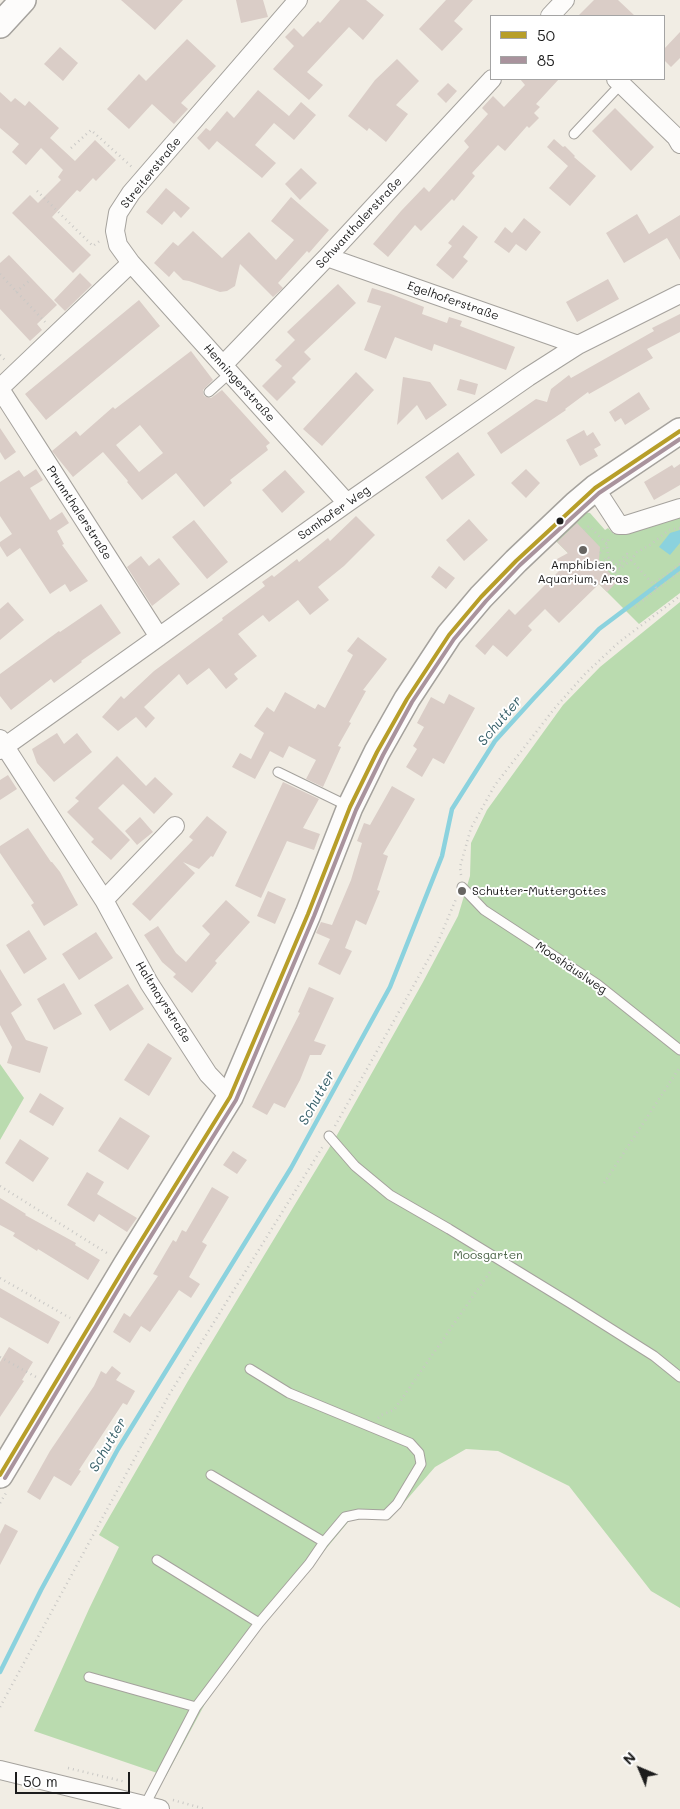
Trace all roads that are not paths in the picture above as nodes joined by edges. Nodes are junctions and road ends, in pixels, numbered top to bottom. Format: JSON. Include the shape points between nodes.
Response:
{"nodes":[{"id":1,"x":23,"y":0,"type":"edge"},
{"id":2,"x":565,"y":0,"type":"edge"},
{"id":3,"x":296,"y":1,"type":"edge"},
{"id":4,"x":552,"y":15,"type":"edge"},
{"id":5,"x":0,"y":25,"type":"edge"},
{"id":6,"x":491,"y":80,"type":"edge"},
{"id":7,"x":619,"y":81,"type":"edge"},
{"id":8,"x":574,"y":134,"type":"dead end"},
{"id":9,"x":679,"y":138,"type":"edge"},
{"id":10,"x":327,"y":257,"type":"junction"},
{"id":11,"x":131,"y":263,"type":"junction"},
{"id":12,"x":680,"y":294,"type":"edge"},
{"id":13,"x":578,"y":345,"type":"junction"},
{"id":14,"x":227,"y":369,"type":"junction"},
{"id":15,"x":0,"y":388,"type":"edge"},
{"id":16,"x":209,"y":392,"type":"dead end"},
{"id":17,"x":680,"y":431,"type":"edge"},
{"id":18,"x":596,"y":488,"type":"junction"},
{"id":19,"x":347,"y":503,"type":"junction"},
{"id":20,"x":680,"y":508,"type":"edge"},
{"id":21,"x":159,"y":638,"type":"junction"},
{"id":22,"x":2,"y":745,"type":"edge"},
{"id":23,"x":278,"y":772,"type":"dead end"},
{"id":24,"x":350,"y":807,"type":"junction"},
{"id":25,"x":175,"y":826,"type":"dead end"},
{"id":26,"x":462,"y":887,"type":"road end"},
{"id":27,"x":104,"y":900,"type":"junction"},
{"id":28,"x":680,"y":1050,"type":"edge"},
{"id":29,"x":230,"y":1097,"type":"junction"},
{"id":30,"x":329,"y":1136,"type":"road end"},
{"id":31,"x":250,"y":1369,"type":"dead end"},
{"id":32,"x":680,"y":1377,"type":"edge"},
{"id":33,"x":210,"y":1475,"type":"dead end"},
{"id":34,"x":0,"y":1476,"type":"edge"},
{"id":35,"x":324,"y":1542,"type":"junction"},
{"id":36,"x":158,"y":1560,"type":"dead end"},
{"id":37,"x":259,"y":1623,"type":"junction"},
{"id":38,"x":89,"y":1677,"type":"dead end"},
{"id":39,"x":196,"y":1707,"type":"junction"},
{"id":40,"x":0,"y":1770,"type":"edge"},
{"id":41,"x":152,"y":1807,"type":"edge"}],
"edges":[{"from":1,"to":5,"type":"street"},
{"from":2,"to":4,"type":"street"},
{"from":3,"to":11,"type":"street","name":"Streiterstraße","via":[[131,193],[118,213],[115,231],[118,245]]},
{"from":6,"to":10,"type":"street","name":"Schwanthalerstraße"},
{"from":7,"to":8,"type":"lane"},
{"from":7,"to":9,"type":"street"},
{"from":10,"to":13,"type":"street","name":"Egelhoferstraße"},
{"from":10,"to":14,"type":"street","name":"Schwanthalerstraße"},
{"from":11,"to":14,"type":"street","name":"Henningerstraße"},
{"from":11,"to":15,"type":"street"},
{"from":12,"to":13,"type":"street","name":"Samhofer Weg"},
{"from":13,"to":19,"type":"street","name":"Samhofer Weg"},
{"from":14,"to":16,"type":"lane"},
{"from":14,"to":19,"type":"street","name":"Henningerstraße"},
{"from":15,"to":21,"type":"street","name":"Prunnthalerstraße"},
{"from":17,"to":18,"type":"street"},
{"from":18,"to":20,"type":"street","via":[[619,525]]},
{"from":18,"to":24,"type":"street","via":[[516,561],[449,635],[406,699]]},
{"from":19,"to":21,"type":"street","name":"Samhofer Weg"},
{"from":21,"to":22,"type":"street","name":"Samhofer Weg"},
{"from":22,"to":27,"type":"street","name":"Haltmayrstraße"},
{"from":23,"to":24,"type":"lane"},
{"from":24,"to":29,"type":"street"},
{"from":25,"to":27,"type":"street"},
{"from":26,"to":28,"type":"lane","name":"Mooshäuslweg","via":[[484,910],[597,984]]},
{"from":27,"to":29,"type":"street","name":"Haltmayrstraße","via":[[149,982],[208,1074]]},
{"from":29,"to":34,"type":"street"},
{"from":30,"to":32,"type":"lane","via":[[355,1166],[390,1196],[499,1259],[654,1356]]},
{"from":31,"to":35,"type":"lane","via":[[289,1393],[410,1443],[419,1453],[421,1464],[398,1504],[386,1515],[345,1516]]},
{"from":33,"to":35,"type":"lane"},
{"from":35,"to":37,"type":"lane"},
{"from":36,"to":37,"type":"lane"},
{"from":37,"to":39,"type":"lane"},
{"from":38,"to":39,"type":"lane"},
{"from":39,"to":41,"type":"lane"},
{"from":40,"to":41,"type":"street"}]}
